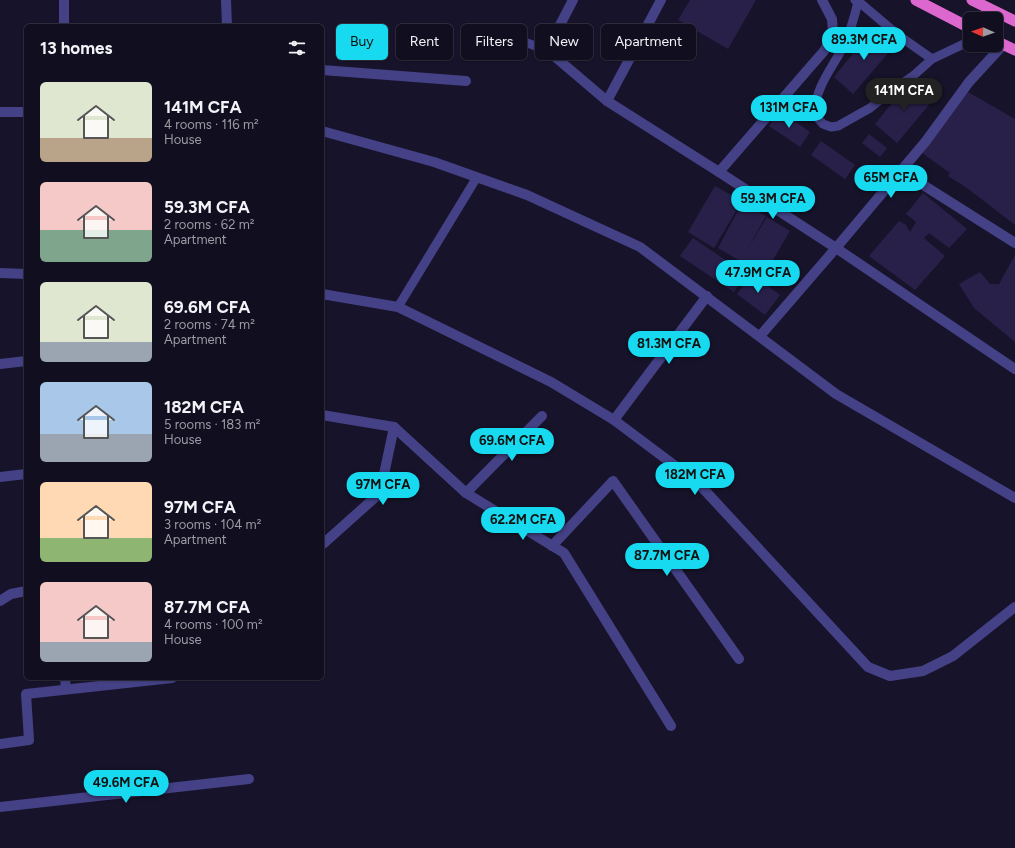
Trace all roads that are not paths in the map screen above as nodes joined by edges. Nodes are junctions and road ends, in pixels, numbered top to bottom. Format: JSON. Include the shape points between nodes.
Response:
{"nodes":[{"id":1,"x":64,"y":0,"type":"edge"},
{"id":2,"x":226,"y":0,"type":"edge"},
{"id":3,"x":573,"y":0,"type":"edge"},
{"id":4,"x":661,"y":0,"type":"edge"},
{"id":5,"x":822,"y":0,"type":"edge"},
{"id":6,"x":857,"y":0,"type":"edge"},
{"id":7,"x":916,"y":0,"type":"edge"},
{"id":8,"x":972,"y":0,"type":"edge"},
{"id":9,"x":1015,"y":21,"type":"edge"},
{"id":10,"x":64,"y":24,"type":"edge"},
{"id":11,"x":227,"y":24,"type":"edge"},
{"id":12,"x":561,"y":24,"type":"edge"},
{"id":13,"x":963,"y":24,"type":"edge"},
{"id":14,"x":963,"y":44,"type":"edge"},
{"id":15,"x":1003,"y":44,"type":"edge"},
{"id":16,"x":1015,"y":50,"type":"edge"},
{"id":17,"x":993,"y":52,"type":"edge"},
{"id":18,"x":932,"y":59,"type":"junction"},
{"id":19,"x":559,"y":60,"type":"edge"},
{"id":20,"x":324,"y":70,"type":"edge"},
{"id":21,"x":466,"y":81,"type":"dead end"},
{"id":22,"x":607,"y":101,"type":"junction"},
{"id":23,"x":0,"y":112,"type":"edge"},
{"id":24,"x":24,"y":112,"type":"edge"},
{"id":25,"x":324,"y":132,"type":"edge"},
{"id":26,"x":901,"y":170,"type":"junction"},
{"id":27,"x":719,"y":172,"type":"junction"},
{"id":28,"x":477,"y":177,"type":"junction"},
{"id":29,"x":1015,"y":243,"type":"edge"},
{"id":30,"x":836,"y":248,"type":"junction"},
{"id":31,"x":0,"y":273,"type":"edge"},
{"id":32,"x":24,"y":274,"type":"edge"},
{"id":33,"x":324,"y":294,"type":"edge"},
{"id":34,"x":707,"y":296,"type":"junction"},
{"id":35,"x":398,"y":307,"type":"junction"},
{"id":36,"x":760,"y":336,"type":"junction"},
{"id":37,"x":24,"y":361,"type":"edge"},
{"id":38,"x":0,"y":364,"type":"edge"},
{"id":39,"x":1015,"y":369,"type":"edge"},
{"id":40,"x":324,"y":415,"type":"edge"},
{"id":41,"x":542,"y":416,"type":"dead end"},
{"id":42,"x":614,"y":420,"type":"junction"},
{"id":43,"x":394,"y":427,"type":"junction"},
{"id":44,"x":24,"y":474,"type":"edge"},
{"id":45,"x":0,"y":477,"type":"edge"},
{"id":46,"x":466,"y":493,"type":"junction"},
{"id":47,"x":1015,"y":498,"type":"edge"},
{"id":48,"x":324,"y":543,"type":"edge"},
{"id":49,"x":552,"y":546,"type":"junction"},
{"id":50,"x":24,"y":591,"type":"edge"},
{"id":51,"x":0,"y":602,"type":"edge"},
{"id":52,"x":1015,"y":606,"type":"edge"},
{"id":53,"x":738,"y":659,"type":"dead end"},
{"id":54,"x":65,"y":680,"type":"edge"},
{"id":55,"x":153,"y":680,"type":"edge"},
{"id":56,"x":66,"y":689,"type":"junction"},
{"id":57,"x":671,"y":726,"type":"dead end"},
{"id":58,"x":0,"y":744,"type":"edge"},
{"id":59,"x":249,"y":779,"type":"dead end"},
{"id":60,"x":0,"y":807,"type":"edge"}],
"edges":[{"from":1,"to":10,"type":"street"},
{"from":2,"to":11,"type":"street"},
{"from":3,"to":12,"type":"street"},
{"from":4,"to":22,"type":"street"},
{"from":5,"to":27,"type":"street","via":[[832,19],[833,34],[824,51]]},
{"from":6,"to":18,"type":"lane","via":[[898,35]]},
{"from":6,"to":18,"type":"lane","via":[[843,46],[819,89],[815,102],[814,114],[823,124],[838,126],[870,108]]},
{"from":7,"to":13,"type":"highway"},
{"from":8,"to":9,"type":"highway"},
{"from":14,"to":18,"type":"lane"},
{"from":15,"to":16,"type":"highway"},
{"from":17,"to":26,"type":"street"},
{"from":19,"to":22,"type":"street"},
{"from":20,"to":21,"type":"street"},
{"from":22,"to":27,"type":"street"},
{"from":23,"to":24,"type":"street"},
{"from":25,"to":28,"type":"street","via":[[434,162]]},
{"from":26,"to":29,"type":"street"},
{"from":26,"to":30,"type":"street"},
{"from":27,"to":30,"type":"street"},
{"from":28,"to":34,"type":"street","via":[[527,195],[640,247]]},
{"from":28,"to":35,"type":"lane"},
{"from":30,"to":36,"type":"street"},
{"from":30,"to":39,"type":"street"},
{"from":31,"to":32,"type":"street"},
{"from":33,"to":35,"type":"street"},
{"from":34,"to":36,"type":"street"},
{"from":34,"to":42,"type":"street"},
{"from":35,"to":42,"type":"street","via":[[551,382]]},
{"from":36,"to":47,"type":"street","via":[[836,394]]},
{"from":37,"to":38,"type":"street"},
{"from":40,"to":43,"type":"street"},
{"from":41,"to":46,"type":"street"},
{"from":42,"to":52,"type":"street","via":[[698,483],[868,667],[890,676],[923,671],[953,656]]},
{"from":43,"to":46,"type":"street"},
{"from":43,"to":48,"type":"street","via":[[380,493]]},
{"from":44,"to":45,"type":"street"},
{"from":46,"to":49,"type":"street"},
{"from":49,"to":53,"type":"street","via":[[613,481]]},
{"from":49,"to":57,"type":"street","via":[[564,553]]},
{"from":50,"to":51,"type":"street","via":[[11,594]]},
{"from":54,"to":56,"type":"street"},
{"from":55,"to":56,"type":"street"},
{"from":56,"to":58,"type":"street","via":[[26,694],[29,740]]},
{"from":59,"to":60,"type":"street"}]}
